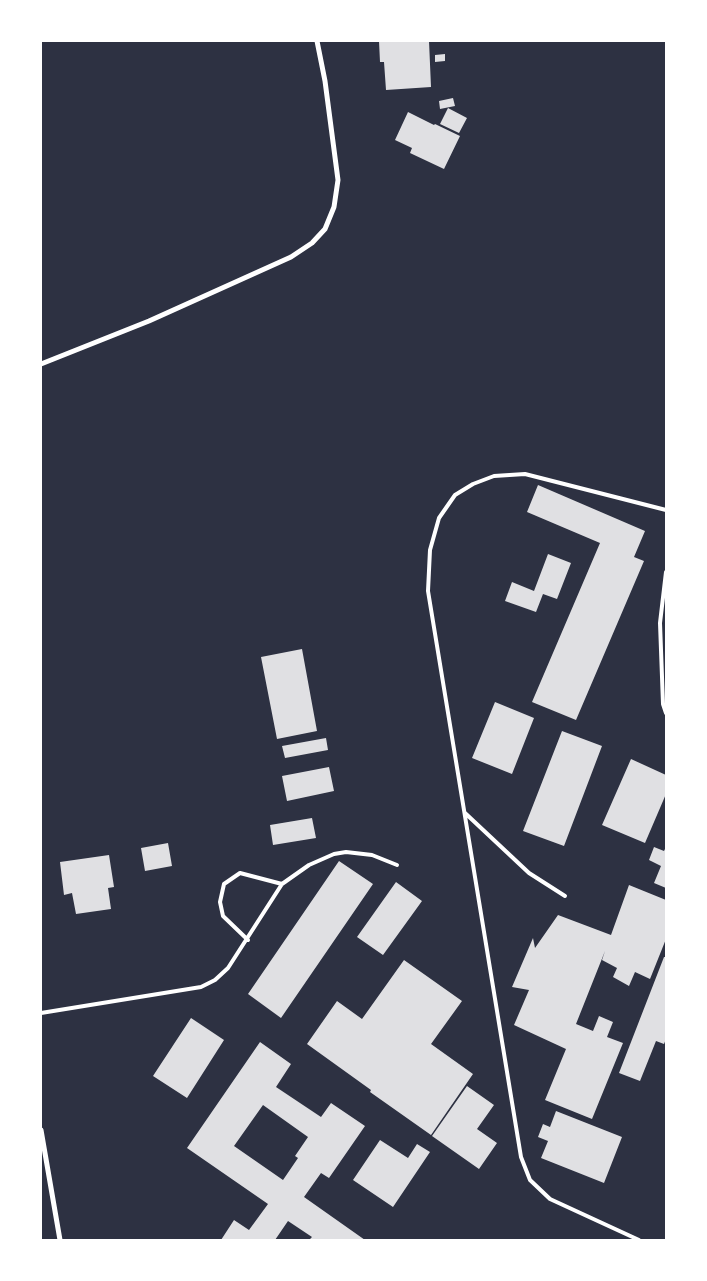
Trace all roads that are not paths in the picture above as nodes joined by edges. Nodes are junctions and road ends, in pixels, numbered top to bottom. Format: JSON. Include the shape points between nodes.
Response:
{"nodes":[{"id":1,"x":317,"y":41,"type":"edge"},
{"id":2,"x":41,"y":364,"type":"edge"},
{"id":3,"x":666,"y":510,"type":"edge"},
{"id":4,"x":666,"y":572,"type":"edge"},
{"id":5,"x":666,"y":714,"type":"edge"},
{"id":6,"x":465,"y":813,"type":"junction"},
{"id":7,"x":397,"y":865,"type":"dead end"},
{"id":8,"x":282,"y":884,"type":"junction"},
{"id":9,"x":565,"y":896,"type":"dead end"},
{"id":10,"x":248,"y":940,"type":"junction"},
{"id":11,"x":41,"y":1013,"type":"edge"},
{"id":12,"x":41,"y":1130,"type":"edge"},
{"id":13,"x":60,"y":1240,"type":"edge"},
{"id":14,"x":639,"y":1240,"type":"edge"}],
"edges":[{"from":1,"to":2,"type":"street","via":[[338,180],[334,206],[324,229],[312,243],[291,257],[149,322]]},
{"from":3,"to":6,"type":"lane","via":[[525,474],[494,476],[473,484],[455,495],[439,518],[430,550],[428,591]]},
{"from":4,"to":5,"type":"lane","via":[[660,623]]},
{"from":6,"to":9,"type":"lane","via":[[529,872]]},
{"from":6,"to":14,"type":"lane","via":[[521,1157],[530,1180],[550,1199]]},
{"from":7,"to":8,"type":"lane","via":[[372,855],[338,853],[309,865]]},
{"from":8,"to":10,"type":"lane"},
{"from":8,"to":10,"type":"lane","via":[[240,873],[224,884],[220,902],[223,916]]},
{"from":10,"to":11,"type":"lane","via":[[228,968],[215,980],[201,986]]},
{"from":12,"to":13,"type":"street"}]}
